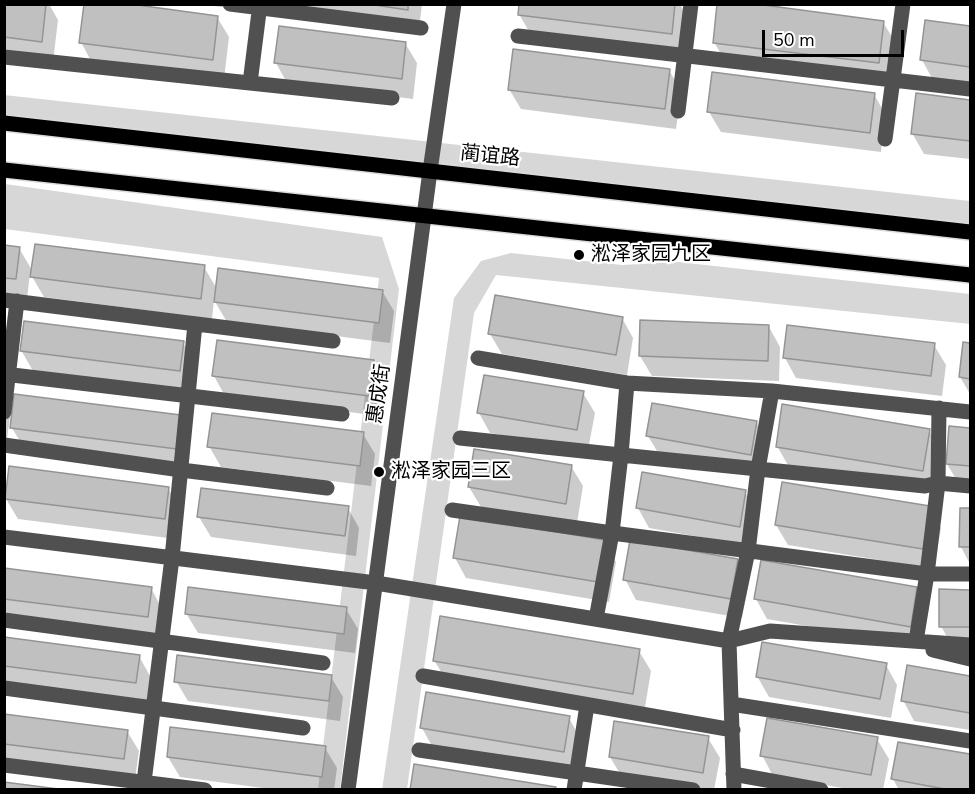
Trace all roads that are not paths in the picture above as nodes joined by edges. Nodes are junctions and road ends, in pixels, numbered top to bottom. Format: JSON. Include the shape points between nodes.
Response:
{"nodes":[{"id":1,"x":230,"y":4,"type":"edge"},
{"id":2,"x":454,"y":4,"type":"edge"},
{"id":3,"x":691,"y":4,"type":"edge"},
{"id":4,"x":903,"y":4,"type":"edge"},
{"id":5,"x":260,"y":6,"type":"edge"},
{"id":6,"x":421,"y":28,"type":"dead end"},
{"id":7,"x":518,"y":36,"type":"dead end"},
{"id":8,"x":684,"y":56,"type":"junction"},
{"id":9,"x":4,"y":57,"type":"edge"},
{"id":10,"x":893,"y":81,"type":"junction"},
{"id":11,"x":250,"y":83,"type":"junction"},
{"id":12,"x":970,"y":89,"type":"edge"},
{"id":13,"x":392,"y":98,"type":"dead end"},
{"id":14,"x":678,"y":111,"type":"dead end"},
{"id":15,"x":4,"y":123,"type":"edge"},
{"id":16,"x":885,"y":140,"type":"dead end"},
{"id":17,"x":4,"y":170,"type":"edge"},
{"id":18,"x":430,"y":171,"type":"junction"},
{"id":19,"x":424,"y":216,"type":"junction"},
{"id":20,"x":970,"y":232,"type":"edge"},
{"id":21,"x":970,"y":275,"type":"edge"},
{"id":22,"x":11,"y":300,"type":"edge"},
{"id":23,"x":195,"y":324,"type":"junction"},
{"id":24,"x":333,"y":341,"type":"dead end"},
{"id":25,"x":478,"y":358,"type":"dead end"},
{"id":26,"x":7,"y":374,"type":"edge"},
{"id":27,"x":627,"y":383,"type":"junction"},
{"id":28,"x":772,"y":391,"type":"junction"},
{"id":29,"x":188,"y":396,"type":"junction"},
{"id":30,"x":939,"y":408,"type":"junction"},
{"id":31,"x":4,"y":412,"type":"edge"},
{"id":32,"x":970,"y":412,"type":"edge"},
{"id":33,"x":342,"y":414,"type":"dead end"},
{"id":34,"x":460,"y":438,"type":"dead end"},
{"id":35,"x":4,"y":445,"type":"edge"},
{"id":36,"x":621,"y":455,"type":"junction"},
{"id":37,"x":758,"y":469,"type":"junction"},
{"id":38,"x":180,"y":471,"type":"junction"},
{"id":39,"x":938,"y":483,"type":"junction"},
{"id":40,"x":970,"y":486,"type":"edge"},
{"id":41,"x":327,"y":488,"type":"dead end"},
{"id":42,"x":452,"y":510,"type":"dead end"},
{"id":43,"x":612,"y":533,"type":"junction"},
{"id":44,"x":4,"y":537,"type":"edge"},
{"id":45,"x":748,"y":551,"type":"junction"},
{"id":46,"x":172,"y":558,"type":"junction"},
{"id":47,"x":927,"y":574,"type":"junction"},
{"id":48,"x":970,"y":574,"type":"edge"},
{"id":49,"x":376,"y":583,"type":"junction"},
{"id":50,"x":596,"y":619,"type":"junction"},
{"id":51,"x":4,"y":620,"type":"edge"},
{"id":52,"x":889,"y":639,"type":"junction"},
{"id":53,"x":161,"y":640,"type":"junction"},
{"id":54,"x":729,"y":641,"type":"junction"},
{"id":55,"x":916,"y":641,"type":"junction"},
{"id":56,"x":970,"y":645,"type":"edge"},
{"id":57,"x":970,"y":659,"type":"edge"},
{"id":58,"x":323,"y":663,"type":"dead end"},
{"id":59,"x":423,"y":676,"type":"dead end"},
{"id":60,"x":4,"y":688,"type":"edge"},
{"id":61,"x":731,"y":704,"type":"junction"},
{"id":62,"x":588,"y":705,"type":"junction"},
{"id":63,"x":153,"y":707,"type":"junction"},
{"id":64,"x":303,"y":728,"type":"dead end"},
{"id":65,"x":733,"y":730,"type":"junction"},
{"id":66,"x":970,"y":741,"type":"edge"},
{"id":67,"x":419,"y":750,"type":"dead end"},
{"id":68,"x":4,"y":765,"type":"edge"},
{"id":69,"x":576,"y":772,"type":"junction"},
{"id":70,"x":733,"y":774,"type":"junction"},
{"id":71,"x":143,"y":786,"type":"edge"},
{"id":72,"x":205,"y":789,"type":"edge"},
{"id":73,"x":348,"y":789,"type":"edge"},
{"id":74,"x":574,"y":789,"type":"edge"},
{"id":75,"x":693,"y":789,"type":"edge"},
{"id":76,"x":734,"y":789,"type":"edge"},
{"id":77,"x":821,"y":789,"type":"edge"}],
"edges":[{"from":1,"to":5,"type":"street"},
{"from":2,"to":18,"type":"street","name":"惠成街"},
{"from":3,"to":8,"type":"street"},
{"from":4,"to":10,"type":"street"},
{"from":5,"to":6,"type":"street"},
{"from":5,"to":11,"type":"street"},
{"from":7,"to":8,"type":"street"},
{"from":8,"to":10,"type":"street"},
{"from":8,"to":14,"type":"street"},
{"from":9,"to":11,"type":"street"},
{"from":10,"to":12,"type":"street"},
{"from":10,"to":16,"type":"street"},
{"from":11,"to":13,"type":"street"},
{"from":15,"to":18,"type":"main road","name":"蔺谊路"},
{"from":17,"to":19,"type":"main road"},
{"from":18,"to":19,"type":"street","name":"惠成街"},
{"from":18,"to":20,"type":"main road","name":"蔺谊路"},
{"from":19,"to":21,"type":"main road"},
{"from":19,"to":49,"type":"street","name":"惠成街"},
{"from":22,"to":23,"type":"street"},
{"from":22,"to":26,"type":"street"},
{"from":23,"to":24,"type":"street"},
{"from":23,"to":29,"type":"street"},
{"from":25,"to":27,"type":"street"},
{"from":26,"to":29,"type":"street"},
{"from":26,"to":31,"type":"street"},
{"from":27,"to":28,"type":"street"},
{"from":27,"to":36,"type":"street"},
{"from":28,"to":30,"type":"street"},
{"from":28,"to":37,"type":"street"},
{"from":29,"to":33,"type":"street"},
{"from":29,"to":38,"type":"street"},
{"from":30,"to":32,"type":"street"},
{"from":30,"to":39,"type":"street"},
{"from":34,"to":36,"type":"street"},
{"from":35,"to":38,"type":"street"},
{"from":36,"to":37,"type":"street"},
{"from":36,"to":43,"type":"street"},
{"from":37,"to":39,"type":"street","via":[[925,486]]},
{"from":37,"to":45,"type":"street"},
{"from":38,"to":41,"type":"street"},
{"from":38,"to":46,"type":"street"},
{"from":39,"to":40,"type":"street"},
{"from":39,"to":47,"type":"street"},
{"from":42,"to":43,"type":"street"},
{"from":43,"to":45,"type":"street"},
{"from":43,"to":50,"type":"street"},
{"from":44,"to":46,"type":"street"},
{"from":45,"to":47,"type":"street"},
{"from":45,"to":54,"type":"street"},
{"from":46,"to":49,"type":"street"},
{"from":46,"to":53,"type":"street"},
{"from":47,"to":48,"type":"street"},
{"from":47,"to":55,"type":"street"},
{"from":49,"to":50,"type":"street"},
{"from":49,"to":73,"type":"street","name":"惠成街"},
{"from":50,"to":54,"type":"street"},
{"from":51,"to":53,"type":"street"},
{"from":52,"to":54,"type":"street","via":[[770,631]]},
{"from":52,"to":55,"type":"street"},
{"from":52,"to":57,"type":"street"},
{"from":53,"to":58,"type":"street"},
{"from":53,"to":63,"type":"street"},
{"from":54,"to":61,"type":"street"},
{"from":55,"to":56,"type":"street"},
{"from":59,"to":62,"type":"street"},
{"from":60,"to":63,"type":"street"},
{"from":61,"to":65,"type":"street"},
{"from":61,"to":66,"type":"street"},
{"from":62,"to":65,"type":"street"},
{"from":62,"to":69,"type":"street"},
{"from":63,"to":64,"type":"street"},
{"from":63,"to":71,"type":"street"},
{"from":65,"to":70,"type":"street"},
{"from":67,"to":69,"type":"street"},
{"from":68,"to":71,"type":"street"},
{"from":69,"to":74,"type":"street"},
{"from":69,"to":75,"type":"street"},
{"from":70,"to":76,"type":"street"},
{"from":70,"to":77,"type":"street"},
{"from":71,"to":72,"type":"street"}]}
